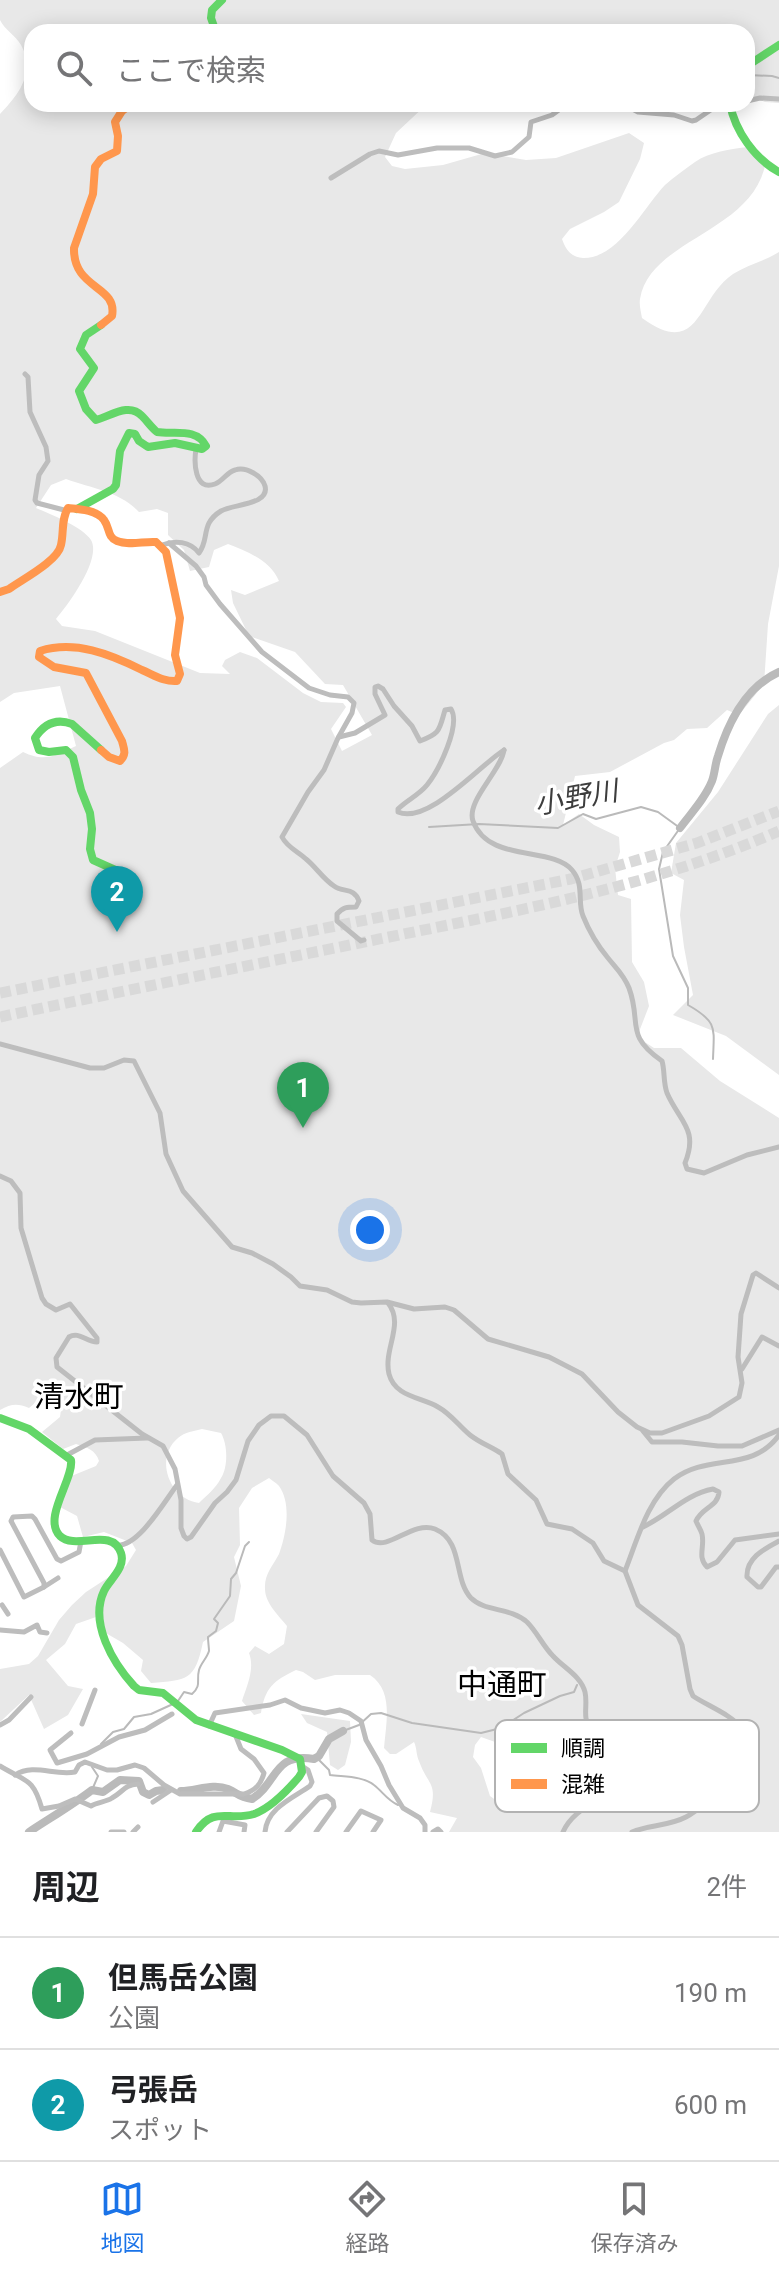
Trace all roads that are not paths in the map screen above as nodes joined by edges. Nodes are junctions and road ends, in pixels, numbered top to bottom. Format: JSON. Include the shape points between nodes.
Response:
{"nodes":[{"id":1,"x":222,"y":0,"type":"edge"},
{"id":2,"x":212,"y":24,"type":"edge"},
{"id":3,"x":779,"y":45,"type":"edge"},
{"id":4,"x":755,"y":61,"type":"edge"},
{"id":5,"x":755,"y":99,"type":"edge"},
{"id":6,"x":779,"y":99,"type":"edge"},
{"id":7,"x":120,"y":112,"type":"edge"},
{"id":8,"x":556,"y":112,"type":"edge"},
{"id":9,"x":638,"y":112,"type":"edge"},
{"id":10,"x":708,"y":112,"type":"edge"},
{"id":11,"x":731,"y":112,"type":"edge"},
{"id":12,"x":779,"y":172,"type":"edge"},
{"id":13,"x":331,"y":178,"type":"dead end"},
{"id":14,"x":25,"y":374,"type":"dead end"},
{"id":15,"x":196,"y":449,"type":"junction"},
{"id":16,"x":77,"y":509,"type":"junction"},
{"id":17,"x":64,"y":510,"type":"junction"},
{"id":18,"x":165,"y":544,"type":"junction"},
{"id":19,"x":0,"y":592,"type":"edge"},
{"id":20,"x":338,"y":738,"type":"junction"},
{"id":21,"x":131,"y":877,"type":"dead end"},
{"id":22,"x":364,"y":940,"type":"dead end"},
{"id":23,"x":0,"y":1044,"type":"edge"},
{"id":24,"x":779,"y":1147,"type":"edge"},
{"id":25,"x":0,"y":1176,"type":"edge"},
{"id":26,"x":779,"y":1288,"type":"edge"},
{"id":27,"x":387,"y":1302,"type":"junction"},
{"id":28,"x":779,"y":1346,"type":"edge"},
{"id":29,"x":741,"y":1370,"type":"junction"},
{"id":30,"x":0,"y":1418,"type":"edge"},
{"id":31,"x":642,"y":1430,"type":"junction"},
{"id":32,"x":779,"y":1433,"type":"edge"},
{"id":33,"x":148,"y":1438,"type":"junction"},
{"id":34,"x":67,"y":1455,"type":"junction"},
{"id":35,"x":177,"y":1485,"type":"junction"},
{"id":36,"x":642,"y":1528,"type":"junction"},
{"id":37,"x":779,"y":1534,"type":"edge"},
{"id":38,"x":81,"y":1541,"type":"junction"},
{"id":39,"x":779,"y":1541,"type":"edge"},
{"id":40,"x":116,"y":1545,"type":"junction"},
{"id":41,"x":0,"y":1550,"type":"edge"},
{"id":42,"x":779,"y":1567,"type":"edge"},
{"id":43,"x":625,"y":1571,"type":"junction"},
{"id":44,"x":58,"y":1578,"type":"dead end"},
{"id":45,"x":44,"y":1587,"type":"junction"},
{"id":46,"x":1,"y":1604,"type":"edge"},
{"id":47,"x":8,"y":1614,"type":"dead end"},
{"id":48,"x":0,"y":1630,"type":"edge"},
{"id":49,"x":47,"y":1633,"type":"dead end"},
{"id":50,"x":95,"y":1690,"type":"dead end"},
{"id":51,"x":31,"y":1697,"type":"dead end"},
{"id":52,"x":172,"y":1714,"type":"dead end"},
{"id":53,"x":587,"y":1720,"type":"edge"},
{"id":54,"x":730,"y":1720,"type":"edge"},
{"id":55,"x":82,"y":1724,"type":"dead end"},
{"id":56,"x":0,"y":1725,"type":"edge"},
{"id":57,"x":209,"y":1726,"type":"junction"},
{"id":58,"x":71,"y":1733,"type":"dead end"},
{"id":59,"x":235,"y":1734,"type":"junction"},
{"id":60,"x":299,"y":1760,"type":"junction"},
{"id":61,"x":0,"y":1766,"type":"edge"},
{"id":62,"x":15,"y":1775,"type":"junction"},
{"id":63,"x":138,"y":1784,"type":"dead end"},
{"id":64,"x":171,"y":1790,"type":"junction"},
{"id":65,"x":153,"y":1802,"type":"dead end"},
{"id":66,"x":579,"y":1812,"type":"edge"},
{"id":67,"x":692,"y":1812,"type":"edge"},
{"id":68,"x":111,"y":1832,"type":"edge"},
{"id":69,"x":124,"y":1832,"type":"edge"},
{"id":70,"x":196,"y":1832,"type":"edge"},
{"id":71,"x":219,"y":1832,"type":"edge"},
{"id":72,"x":244,"y":1832,"type":"edge"},
{"id":73,"x":265,"y":1832,"type":"edge"},
{"id":74,"x":287,"y":1832,"type":"edge"},
{"id":75,"x":316,"y":1832,"type":"edge"},
{"id":76,"x":346,"y":1832,"type":"edge"},
{"id":77,"x":373,"y":1832,"type":"edge"},
{"id":78,"x":425,"y":1832,"type":"edge"},
{"id":79,"x":433,"y":1832,"type":"edge"},
{"id":80,"x":441,"y":1832,"type":"edge"},
{"id":81,"x":563,"y":1832,"type":"edge"},
{"id":82,"x":632,"y":1832,"type":"edge"}],
"edges":[{"from":1,"to":2,"type":"street","via":[[211,11]]},
{"from":3,"to":4,"type":"street"},
{"from":5,"to":6,"type":"street"},
{"from":7,"to":15,"type":"street","via":[[114,122],[119,148],[97,163],[76,244],[79,273],[109,295],[113,305],[113,316],[81,341],[80,349],[94,368],[79,391],[96,420],[133,410],[161,434],[177,431],[203,439],[206,446]]},
{"from":8,"to":13,"type":"street","via":[[531,122],[529,137],[506,154],[469,148],[398,155],[379,151]]},
{"from":9,"to":10,"type":"street","via":[[692,121]]},
{"from":11,"to":12,"type":"street","via":[[735,125],[766,165]]},
{"from":14,"to":17,"type":"street","via":[[30,412],[48,461],[39,475],[35,500]]},
{"from":15,"to":16,"type":"street","via":[[179,443],[147,447],[129,433],[121,448],[116,485]]},
{"from":15,"to":18,"type":"street","via":[[197,476],[203,483],[217,483],[238,469],[261,479],[266,491],[259,500],[217,514],[206,528],[199,553],[183,542]]},
{"from":16,"to":17,"type":"street"},
{"from":16,"to":18,"type":"street","via":[[102,518],[114,539]]},
{"from":17,"to":19,"type":"street","via":[[58,555]]},
{"from":18,"to":20,"type":"street","via":[[196,566],[220,604],[262,652],[309,688],[352,700],[352,713]]},
{"from":18,"to":21,"type":"street","via":[[180,618],[177,681],[167,682],[101,651],[49,647],[39,657],[50,667],[86,673],[122,741],[120,761],[65,721],[44,726],[35,738],[39,750],[66,750],[73,757],[92,823],[93,860]]},
{"from":20,"to":22,"type":"street","via":[[282,837],[337,889],[357,896],[356,907],[344,907],[337,921]]},
{"from":20,"to":24,"type":"street","via":[[385,715],[375,694],[378,686],[420,741],[438,733],[445,710],[451,709],[453,729],[436,772],[398,809],[404,814],[440,800],[504,750],[473,809],[473,821],[493,843],[563,863],[575,874],[581,912],[629,989],[635,1031],[650,1054],[662,1061],[666,1091],[691,1141],[687,1169],[704,1173]]},
{"from":23,"to":27,"type":"street","via":[[90,1068],[134,1061],[160,1113],[166,1154],[183,1191],[232,1247],[273,1264],[300,1286],[327,1290],[352,1302]]},
{"from":25,"to":33,"type":"street","via":[[20,1193],[22,1236],[42,1298],[56,1310],[70,1304],[97,1338],[93,1342],[69,1337],[56,1358],[57,1367]]},
{"from":26,"to":29,"type":"street","via":[[753,1275],[741,1314]]},
{"from":27,"to":31,"type":"street","via":[[454,1310],[488,1339],[567,1366]]},
{"from":27,"to":43,"type":"street","via":[[395,1324],[389,1375],[398,1388],[437,1406],[502,1454],[508,1474],[536,1500],[547,1524],[572,1529],[593,1543],[604,1561]]},
{"from":28,"to":29,"type":"street","via":[[762,1337]]},
{"from":29,"to":31,"type":"street","via":[[739,1397],[709,1416],[662,1433]]},
{"from":30,"to":34,"type":"street","via":[[29,1429]]},
{"from":31,"to":32,"type":"street","via":[[652,1442],[733,1447]]},
{"from":32,"to":36,"type":"street","via":[[756,1456],[705,1464],[676,1477],[650,1508]]},
{"from":33,"to":34,"type":"street","via":[[95,1440]]},
{"from":33,"to":35,"type":"street","via":[[163,1446],[172,1460]]},
{"from":34,"to":38,"type":"street","via":[[73,1469],[56,1522],[62,1538]]},
{"from":35,"to":40,"type":"street","via":[[130,1542]]},
{"from":35,"to":53,"type":"street","via":[[187,1539],[236,1480],[259,1425],[271,1416],[291,1420],[333,1476],[364,1503],[372,1540],[382,1544],[421,1528],[444,1535],[470,1597],[528,1623],[571,1671],[584,1688]]},
{"from":36,"to":37,"type":"street","via":[[686,1499],[713,1489],[719,1492],[716,1503],[696,1521],[705,1566],[717,1562],[735,1540]]},
{"from":36,"to":43,"type":"street"},
{"from":38,"to":40,"type":"street"},
{"from":38,"to":45,"type":"street","via":[[79,1552],[61,1561],[32,1516],[13,1517]]},
{"from":39,"to":42,"type":"street","via":[[753,1559],[747,1577],[761,1587]]},
{"from":40,"to":57,"type":"street","via":[[122,1561],[100,1604],[107,1644],[135,1688],[160,1691],[188,1717]]},
{"from":41,"to":45,"type":"street","via":[[24,1597]]},
{"from":43,"to":54,"type":"street","via":[[638,1605],[678,1636],[693,1696]]},
{"from":44,"to":45,"type":"street"},
{"from":46,"to":47,"type":"street"},
{"from":48,"to":49,"type":"street","via":[[24,1632],[37,1625]]},
{"from":50,"to":55,"type":"street"},
{"from":51,"to":56,"type":"street"},
{"from":52,"to":58,"type":"street","via":[[145,1730],[57,1763],[50,1750]]},
{"from":57,"to":59,"type":"street"},
{"from":57,"to":78,"type":"street","via":[[215,1713],[285,1700],[325,1713],[349,1713],[361,1721],[403,1808],[420,1818]]},
{"from":59,"to":60,"type":"street"},
{"from":59,"to":64,"type":"street","via":[[241,1749],[264,1773],[253,1791]]},
{"from":60,"to":70,"type":"street","via":[[302,1772],[297,1781],[257,1813],[209,1817]]},
{"from":60,"to":73,"type":"street","via":[[312,1782],[283,1802]]},
{"from":61,"to":62,"type":"street"},
{"from":62,"to":63,"type":"street","via":[[34,1786],[42,1809],[75,1799],[91,1806]]},
{"from":62,"to":64,"type":"street","via":[[25,1769],[66,1774],[85,1762],[107,1770],[135,1765]]},
{"from":64,"to":65,"type":"street"},
{"from":66,"to":81,"type":"street"},
{"from":67,"to":82,"type":"street","via":[[673,1823]]},
{"from":68,"to":69,"type":"street"},
{"from":71,"to":72,"type":"street","via":[[223,1821],[232,1821],[245,1825]]},
{"from":74,"to":75,"type":"street","via":[[327,1796],[334,1807]]},
{"from":76,"to":77,"type":"street","via":[[361,1811],[381,1820]]},
{"from":79,"to":80,"type":"street"}]}
